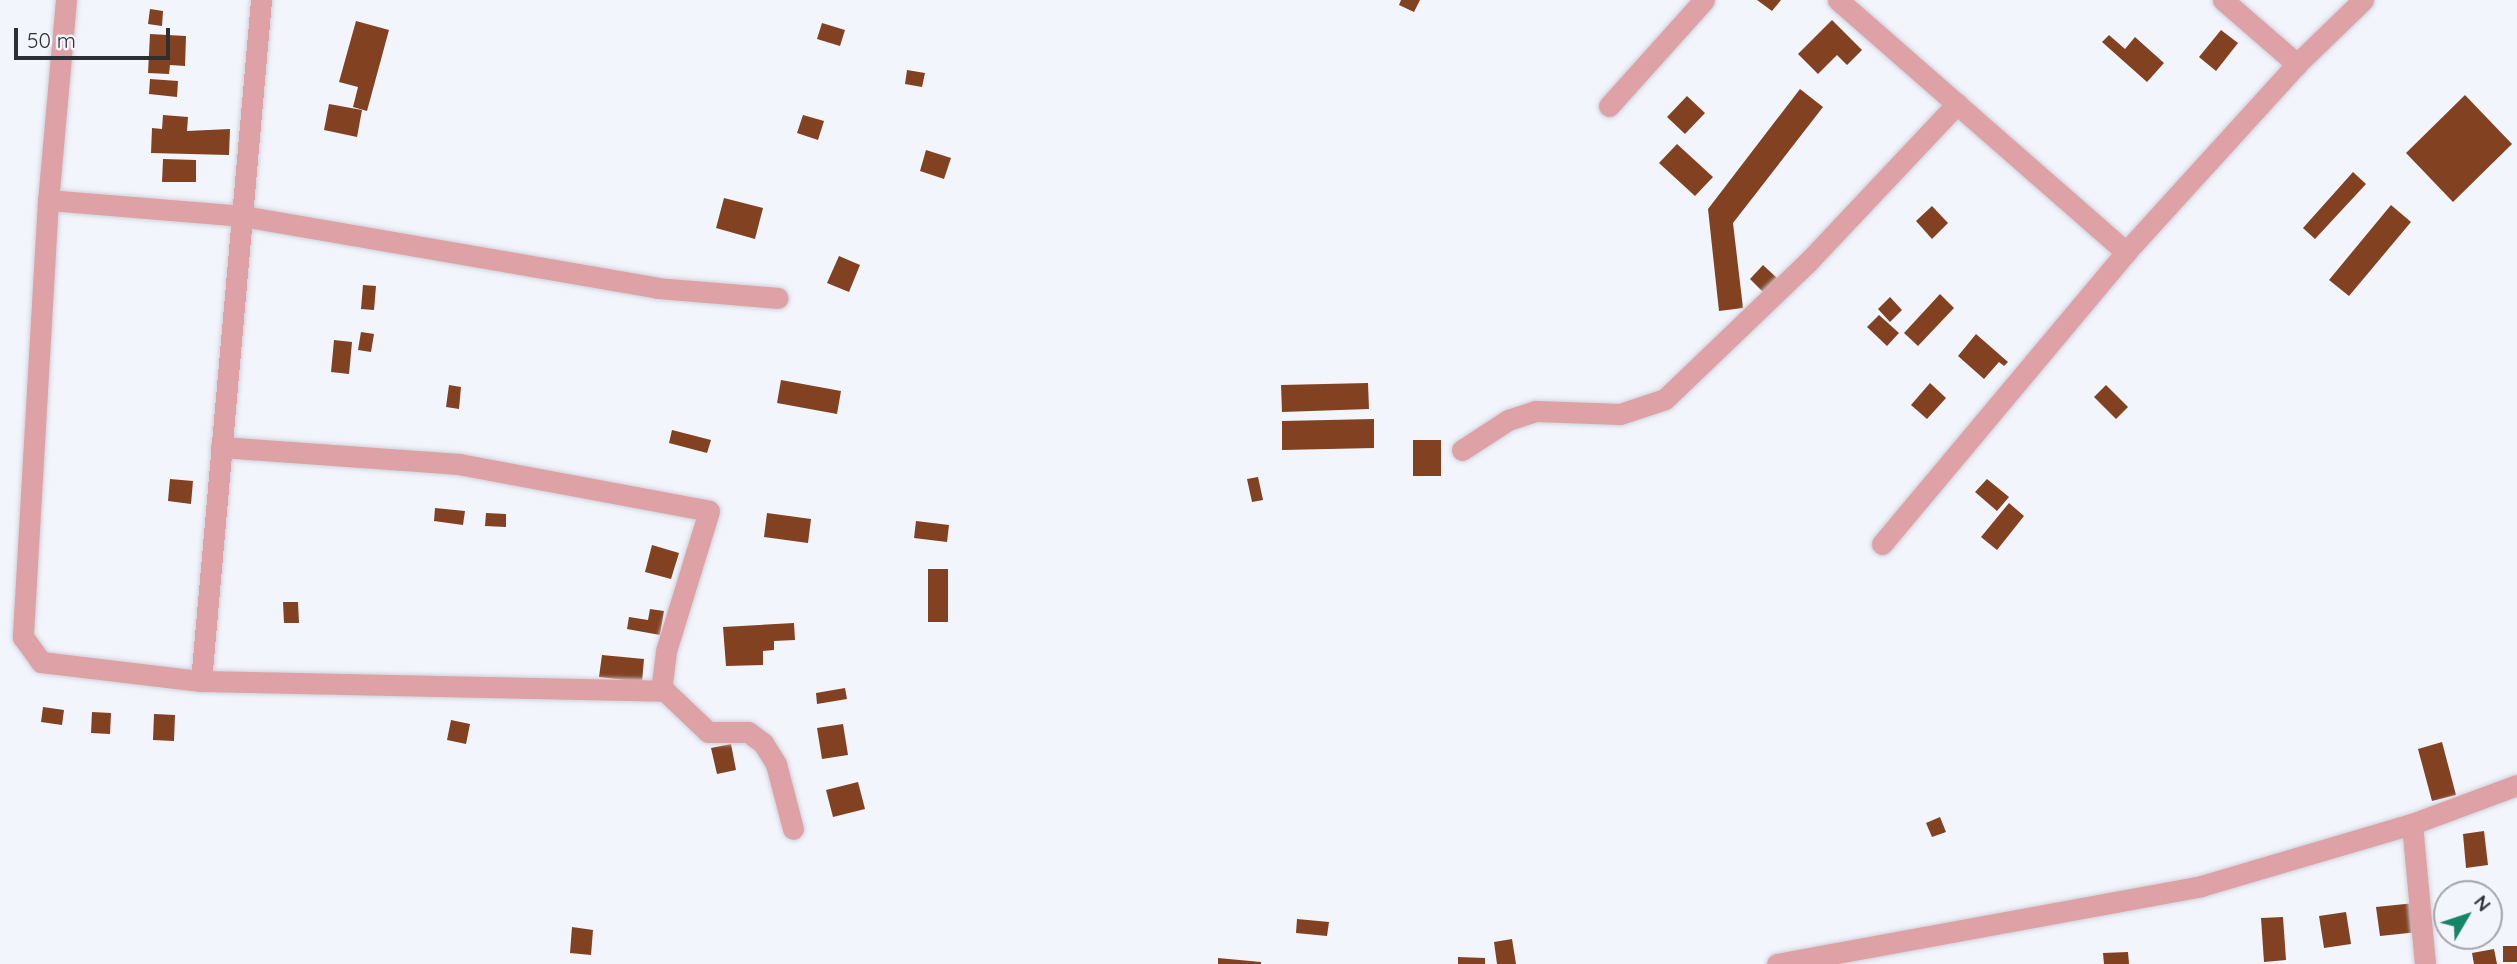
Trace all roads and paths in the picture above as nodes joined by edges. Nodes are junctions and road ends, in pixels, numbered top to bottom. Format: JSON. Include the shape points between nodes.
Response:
{"nodes":[{"id":1,"x":66,"y":0,"type":"edge"},
{"id":2,"x":261,"y":0,"type":"edge"},
{"id":3,"x":1704,"y":0,"type":"edge"},
{"id":4,"x":1838,"y":0,"type":"edge"},
{"id":5,"x":2223,"y":0,"type":"edge"},
{"id":6,"x":2363,"y":0,"type":"edge"},
{"id":7,"x":2297,"y":64,"type":"junction"},
{"id":8,"x":1957,"y":104,"type":"junction"},
{"id":9,"x":1609,"y":106,"type":"dead end"},
{"id":10,"x":48,"y":200,"type":"junction"},
{"id":11,"x":242,"y":216,"type":"junction"},
{"id":12,"x":2126,"y":252,"type":"junction"},
{"id":13,"x":778,"y":298,"type":"dead end"},
{"id":14,"x":221,"y":447,"type":"junction"},
{"id":15,"x":1462,"y":450,"type":"dead end"},
{"id":16,"x":1882,"y":544,"type":"dead end"},
{"id":17,"x":201,"y":681,"type":"junction"},
{"id":18,"x":661,"y":690,"type":"junction"},
{"id":19,"x":2517,"y":785,"type":"edge"},
{"id":20,"x":2412,"y":824,"type":"junction"},
{"id":21,"x":793,"y":829,"type":"dead end"},
{"id":22,"x":1895,"y":942,"type":"junction"},
{"id":23,"x":1777,"y":964,"type":"edge"},
{"id":24,"x":1897,"y":964,"type":"edge"},
{"id":25,"x":2426,"y":964,"type":"edge"}],
"edges":[{"from":1,"to":10,"type":"street"},
{"from":2,"to":11,"type":"street"},
{"from":3,"to":9,"type":"street"},
{"from":4,"to":8,"type":"street"},
{"from":5,"to":7,"type":"street"},
{"from":6,"to":7,"type":"street"},
{"from":7,"to":12,"type":"street"},
{"from":8,"to":12,"type":"street"},
{"from":8,"to":15,"type":"street","via":[[1807,263],[1665,399],[1620,414],[1536,411],[1508,421]]},
{"from":10,"to":11,"type":"street"},
{"from":10,"to":17,"type":"street","via":[[23,637],[41,662]]},
{"from":11,"to":13,"type":"street","via":[[657,288]]},
{"from":11,"to":14,"type":"street"},
{"from":12,"to":16,"type":"street"},
{"from":14,"to":17,"type":"street"},
{"from":14,"to":18,"type":"street","via":[[459,464],[709,511],[666,651]]},
{"from":17,"to":18,"type":"street"},
{"from":18,"to":21,"type":"street","via":[[708,733],[748,732],[762,743],[776,764]]},
{"from":19,"to":20,"type":"street"},
{"from":20,"to":22,"type":"street","via":[[2202,887]]},
{"from":20,"to":25,"type":"street"},
{"from":22,"to":23,"type":"street"},
{"from":22,"to":24,"type":"street"}]}
